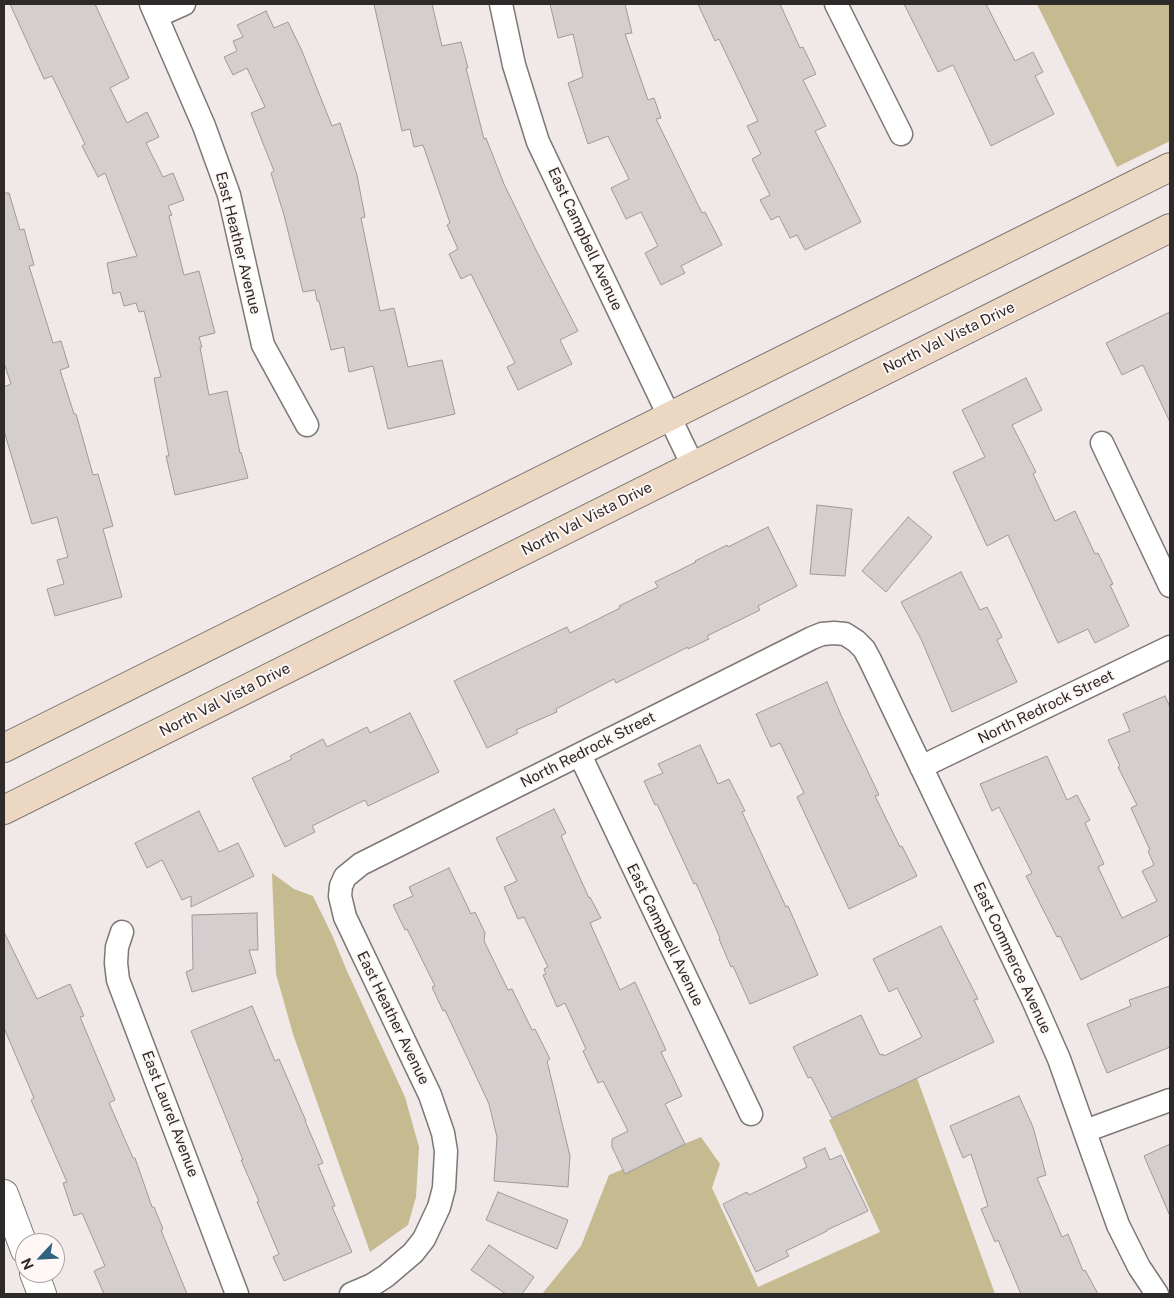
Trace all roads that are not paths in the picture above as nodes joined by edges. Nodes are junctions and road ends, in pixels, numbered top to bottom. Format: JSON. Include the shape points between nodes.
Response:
{"nodes":[{"id":1,"x":184,"y":4,"type":"edge"},
{"id":2,"x":501,"y":4,"type":"edge"},
{"id":3,"x":836,"y":4,"type":"edge"},
{"id":4,"x":154,"y":10,"type":"edge"},
{"id":5,"x":901,"y":134,"type":"dead end"},
{"id":6,"x":1170,"y":167,"type":"edge"},
{"id":7,"x":1170,"y":228,"type":"edge"},
{"id":8,"x":668,"y":416,"type":"junction"},
{"id":9,"x":307,"y":425,"type":"dead end"},
{"id":10,"x":1102,"y":443,"type":"dead end"},
{"id":11,"x":693,"y":466,"type":"junction"},
{"id":12,"x":1170,"y":586,"type":"edge"},
{"id":13,"x":845,"y":634,"type":"joint"},
{"id":14,"x":1170,"y":647,"type":"edge"},
{"id":15,"x":4,"y":748,"type":"edge"},
{"id":16,"x":580,"y":755,"type":"junction"},
{"id":17,"x":921,"y":767,"type":"junction"},
{"id":18,"x":4,"y":810,"type":"edge"},
{"id":19,"x":341,"y":886,"type":"joint"},
{"id":20,"x":122,"y":932,"type":"dead end"},
{"id":21,"x":1170,"y":1100,"type":"edge"},
{"id":22,"x":751,"y":1114,"type":"dead end"},
{"id":23,"x":1085,"y":1131,"type":"junction"},
{"id":24,"x":4,"y":1194,"type":"edge"},
{"id":25,"x":19,"y":1233,"type":"edge"},
{"id":26,"x":237,"y":1294,"type":"edge"},
{"id":27,"x":351,"y":1294,"type":"edge"},
{"id":28,"x":1157,"y":1294,"type":"edge"}],
"edges":[{"from":1,"to":4,"type":"street"},
{"from":2,"to":8,"type":"street","name":"East Campbell Avenue","via":[[514,65],[538,142]]},
{"from":3,"to":5,"type":"street"},
{"from":4,"to":9,"type":"street","name":"East Heather Avenue","via":[[204,126],[229,195],[263,345]]},
{"from":6,"to":8,"type":"main road"},
{"from":7,"to":11,"type":"main road","name":"North Val Vista Drive"},
{"from":8,"to":11,"type":"street","name":"East Campbell Avenue"},
{"from":8,"to":15,"type":"main road"},
{"from":10,"to":12,"type":"street"},
{"from":11,"to":18,"type":"main road","name":"North Val Vista Drive"},
{"from":13,"to":16,"type":"street","name":"North Redrock Street","via":[[834,632],[812,638]]},
{"from":13,"to":17,"type":"street","name":"East Commerce Avenue","via":[[860,645],[870,660]]},
{"from":14,"to":17,"type":"street","name":"North Redrock Street"},
{"from":16,"to":19,"type":"street","name":"North Redrock Street","via":[[361,864],[345,877]]},
{"from":16,"to":22,"type":"street","name":"East Campbell Avenue"},
{"from":17,"to":23,"type":"street","name":"East Commerce Avenue","via":[[1055,1050]]},
{"from":19,"to":27,"type":"street","name":"East Heather Avenue","via":[[345,917],[430,1095],[446,1151],[439,1207],[424,1239],[386,1276]]},
{"from":20,"to":26,"type":"street","name":"East Laurel Avenue","via":[[117,947],[118,980]]},
{"from":21,"to":23,"type":"street"},
{"from":23,"to":28,"type":"street","name":"East Commerce Avenue","via":[[1118,1225]]},
{"from":24,"to":25,"type":"street"}]}
